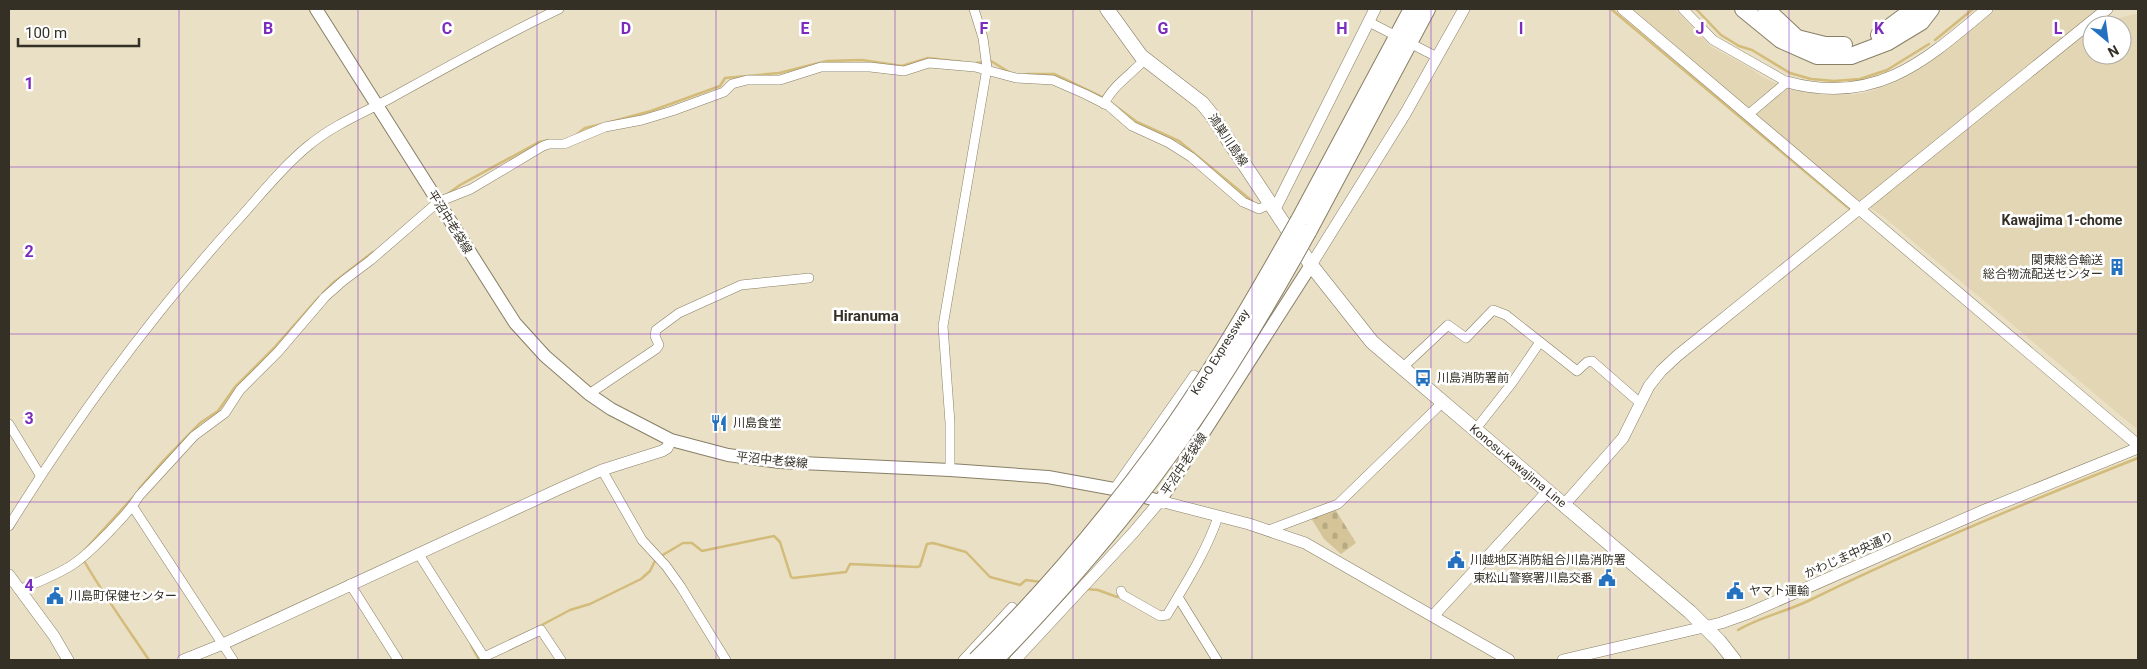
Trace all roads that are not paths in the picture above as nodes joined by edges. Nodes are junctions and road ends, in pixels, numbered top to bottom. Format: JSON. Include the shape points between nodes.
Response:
{"nodes":[{"id":1,"x":316,"y":9,"type":"edge"},
{"id":2,"x":559,"y":9,"type":"edge"},
{"id":3,"x":974,"y":9,"type":"edge"},
{"id":4,"x":1107,"y":9,"type":"edge"},
{"id":5,"x":1375,"y":9,"type":"edge"},
{"id":6,"x":1399,"y":9,"type":"edge"},
{"id":7,"x":1412,"y":9,"type":"edge"},
{"id":8,"x":1428,"y":9,"type":"edge"},
{"id":9,"x":1464,"y":9,"type":"edge"},
{"id":10,"x":1623,"y":9,"type":"edge"},
{"id":11,"x":1683,"y":9,"type":"edge"},
{"id":12,"x":1743,"y":9,"type":"edge"},
{"id":13,"x":1766,"y":9,"type":"edge"},
{"id":14,"x":1931,"y":9,"type":"edge"},
{"id":15,"x":1941,"y":9,"type":"edge"},
{"id":16,"x":1987,"y":9,"type":"edge"},
{"id":17,"x":2107,"y":9,"type":"edge"},
{"id":18,"x":1914,"y":13,"type":"edge"},
{"id":19,"x":1369,"y":22,"type":"junction"},
{"id":20,"x":1398,"y":37,"type":"junction"},
{"id":21,"x":1437,"y":57,"type":"junction"},
{"id":22,"x":1145,"y":59,"type":"junction"},
{"id":23,"x":986,"y":68,"type":"junction"},
{"id":24,"x":1787,"y":82,"type":"junction"},
{"id":25,"x":1105,"y":101,"type":"junction"},
{"id":26,"x":378,"y":105,"type":"junction"},
{"id":27,"x":1749,"y":114,"type":"junction"},
{"id":28,"x":438,"y":202,"type":"junction"},
{"id":29,"x":1272,"y":208,"type":"junction"},
{"id":30,"x":1860,"y":210,"type":"junction"},
{"id":31,"x":1304,"y":226,"type":"junction"},
{"id":32,"x":1311,"y":265,"type":"junction"},
{"id":33,"x":808,"y":278,"type":"dead end"},
{"id":34,"x":1540,"y":342,"type":"junction"},
{"id":35,"x":1401,"y":369,"type":"junction"},
{"id":36,"x":589,"y":394,"type":"junction"},
{"id":37,"x":1227,"y":397,"type":"junction"},
{"id":38,"x":1442,"y":403,"type":"junction"},
{"id":39,"x":1640,"y":403,"type":"junction"},
{"id":40,"x":9,"y":424,"type":"edge"},
{"id":41,"x":1475,"y":430,"type":"junction"},
{"id":42,"x":671,"y":440,"type":"junction"},
{"id":43,"x":2138,"y":445,"type":"edge"},
{"id":44,"x":2138,"y":448,"type":"edge"},
{"id":45,"x":602,"y":470,"type":"junction"},
{"id":46,"x":950,"y":470,"type":"junction"},
{"id":47,"x":40,"y":475,"type":"junction"},
{"id":48,"x":1114,"y":488,"type":"junction"},
{"id":49,"x":1548,"y":491,"type":"junction"},
{"id":50,"x":1160,"y":501,"type":"junction"},
{"id":51,"x":1564,"y":505,"type":"junction"},
{"id":52,"x":132,"y":507,"type":"junction"},
{"id":53,"x":1218,"y":517,"type":"junction"},
{"id":54,"x":9,"y":526,"type":"edge"},
{"id":55,"x":1270,"y":530,"type":"junction"},
{"id":56,"x":418,"y":553,"type":"junction"},
{"id":57,"x":9,"y":575,"type":"edge"},
{"id":58,"x":350,"y":584,"type":"junction"},
{"id":59,"x":19,"y":590,"type":"junction"},
{"id":60,"x":1121,"y":591,"type":"dead end"},
{"id":61,"x":1178,"y":597,"type":"junction"},
{"id":62,"x":1433,"y":616,"type":"junction"},
{"id":63,"x":1706,"y":626,"type":"junction"},
{"id":64,"x":1039,"y":636,"type":"junction"},
{"id":65,"x":222,"y":644,"type":"junction"},
{"id":66,"x":68,"y":660,"type":"edge"},
{"id":67,"x":183,"y":660,"type":"edge"},
{"id":68,"x":233,"y":660,"type":"edge"},
{"id":69,"x":398,"y":660,"type":"edge"},
{"id":70,"x":561,"y":660,"type":"edge"},
{"id":71,"x":726,"y":660,"type":"edge"},
{"id":72,"x":963,"y":660,"type":"edge"},
{"id":73,"x":976,"y":660,"type":"edge"},
{"id":74,"x":995,"y":660,"type":"edge"},
{"id":75,"x":1015,"y":660,"type":"edge"},
{"id":76,"x":1217,"y":660,"type":"edge"},
{"id":77,"x":1508,"y":660,"type":"edge"},
{"id":78,"x":1564,"y":660,"type":"edge"},
{"id":79,"x":1734,"y":660,"type":"edge"}],
"edges":[{"from":1,"to":26,"type":"main road","name":"平沼中老袋線"},
{"from":2,"to":26,"type":"street"},
{"from":3,"to":23,"type":"street","via":[[983,38]]},
{"from":4,"to":22,"type":"main road","name":"鴻巣川島線"},
{"from":5,"to":19,"type":"street"},
{"from":6,"to":20,"type":"highway"},
{"from":7,"to":20,"type":"highway","name":"Ken-O Expressway"},
{"from":8,"to":20,"type":"highway","name":"Ken-O Expressway"},
{"from":9,"to":21,"type":"street"},
{"from":10,"to":27,"type":"street"},
{"from":11,"to":24,"type":"street","via":[[1713,40]]},
{"from":12,"to":18,"type":"highway","via":[[1780,40],[1817,56],[1851,56],[1888,42]]},
{"from":13,"to":18,"type":"highway","via":[[1797,38],[1825,45],[1869,41]]},
{"from":14,"to":18,"type":"highway"},
{"from":15,"to":18,"type":"highway"},
{"from":16,"to":24,"type":"street","via":[[1919,62],[1878,83],[1834,89]]},
{"from":17,"to":30,"type":"street"},
{"from":19,"to":20,"type":"street"},
{"from":19,"to":29,"type":"street"},
{"from":20,"to":21,"type":"street"},
{"from":20,"to":31,"type":"highway","name":"Ken-O Expressway"},
{"from":20,"to":31,"type":"highway","name":"Ken-O Expressway","via":[[1346,134]]},
{"from":21,"to":32,"type":"street"},
{"from":22,"to":25,"type":"street"},
{"from":22,"to":29,"type":"main road","name":"鴻巣川島線","via":[[1202,103]]},
{"from":23,"to":25,"type":"street","via":[[1016,78],[1053,80]]},
{"from":23,"to":28,"type":"street","via":[[929,63],[904,71],[821,66],[780,80],[743,81],[732,84],[724,92],[672,111],[605,127],[564,144],[543,146],[471,188]]},
{"from":23,"to":46,"type":"street","via":[[944,326]]},
{"from":24,"to":27,"type":"street"},
{"from":25,"to":29,"type":"street","via":[[1132,126],[1191,157],[1243,202],[1259,209]]},
{"from":26,"to":28,"type":"main road","name":"平沼中老袋線"},
{"from":26,"to":47,"type":"street","via":[[327,133],[290,162],[149,323]]},
{"from":27,"to":30,"type":"street"},
{"from":28,"to":36,"type":"main road","name":"平沼中老袋線","via":[[515,323],[545,356]]},
{"from":28,"to":52,"type":"street","via":[[330,292],[240,390],[225,413],[194,436],[138,496]]},
{"from":29,"to":32,"type":"main road","name":"鴻巣川島線"},
{"from":30,"to":39,"type":"street","via":[[1677,356],[1649,386]]},
{"from":30,"to":43,"type":"street"},
{"from":31,"to":73,"type":"highway","name":"Ken-O Expressway","bridge":true,"via":[[1158,448],[1057,573]]},
{"from":31,"to":74,"type":"highway","name":"Ken-O Expressway","bridge":true,"via":[[1217,385],[1170,455],[1092,555]]},
{"from":32,"to":35,"type":"main road","name":"Konosu-Kawajima Line","via":[[1359,328]]},
{"from":32,"to":37,"type":"main road","name":"平沼中老袋線"},
{"from":33,"to":36,"type":"street","via":[[741,285],[679,313],[656,330],[656,350]]},
{"from":34,"to":35,"type":"street","via":[[1506,315],[1492,310],[1466,338],[1448,325]]},
{"from":34,"to":39,"type":"street","via":[[1576,371],[1592,361]]},
{"from":34,"to":41,"type":"street"},
{"from":35,"to":38,"type":"main road","name":"Konosu-Kawajima Line"},
{"from":36,"to":42,"type":"main road","name":"平沼中老袋線"},
{"from":37,"to":48,"type":"street","via":[[1194,375]]},
{"from":37,"to":50,"type":"main road","name":"平沼中老袋線"},
{"from":38,"to":41,"type":"main road","name":"Konosu-Kawajima Line"},
{"from":38,"to":55,"type":"street","via":[[1338,504]]},
{"from":39,"to":51,"type":"street","via":[[1623,438]]},
{"from":40,"to":47,"type":"street"},
{"from":41,"to":49,"type":"main road","name":"Konosu-Kawajima Line"},
{"from":42,"to":45,"type":"street","via":[[662,451]]},
{"from":42,"to":46,"type":"main road","name":"平沼中老袋線","via":[[728,455],[772,461]]},
{"from":44,"to":63,"type":"street","name":"かわじま中央通り","via":[[1987,509],[1749,613]]},
{"from":45,"to":56,"type":"street"},
{"from":45,"to":71,"type":"street","via":[[642,540],[681,587]]},
{"from":46,"to":48,"type":"main road","name":"平沼中老袋線","via":[[1048,478]]},
{"from":47,"to":54,"type":"street"},
{"from":48,"to":50,"type":"main road","name":"平沼中老袋線"},
{"from":49,"to":51,"type":"main road","name":"Konosu-Kawajima Line"},
{"from":49,"to":62,"type":"street"},
{"from":50,"to":53,"type":"street"},
{"from":50,"to":64,"type":"street"},
{"from":51,"to":63,"type":"main road","name":"Konosu-Kawajima Line"},
{"from":52,"to":59,"type":"street","via":[[74,564]]},
{"from":52,"to":65,"type":"street"},
{"from":53,"to":55,"type":"street"},
{"from":53,"to":61,"type":"street","via":[[1212,535]]},
{"from":55,"to":62,"type":"street","via":[[1305,543]]},
{"from":56,"to":58,"type":"street"},
{"from":56,"to":70,"type":"street","via":[[484,657],[541,630]]},
{"from":57,"to":59,"type":"street"},
{"from":58,"to":65,"type":"street"},
{"from":58,"to":69,"type":"street"},
{"from":59,"to":66,"type":"street"},
{"from":60,"to":61,"type":"street","via":[[1139,605],[1165,617]]},
{"from":61,"to":76,"type":"street"},
{"from":62,"to":77,"type":"street"},
{"from":63,"to":78,"type":"street","name":"かわじま中央通り"},
{"from":63,"to":79,"type":"main road","name":"Konosu-Kawajima Line"},
{"from":64,"to":72,"type":"street","via":[[1012,607]]},
{"from":64,"to":75,"type":"street"},
{"from":65,"to":67,"type":"street"},
{"from":65,"to":68,"type":"street"}]}
